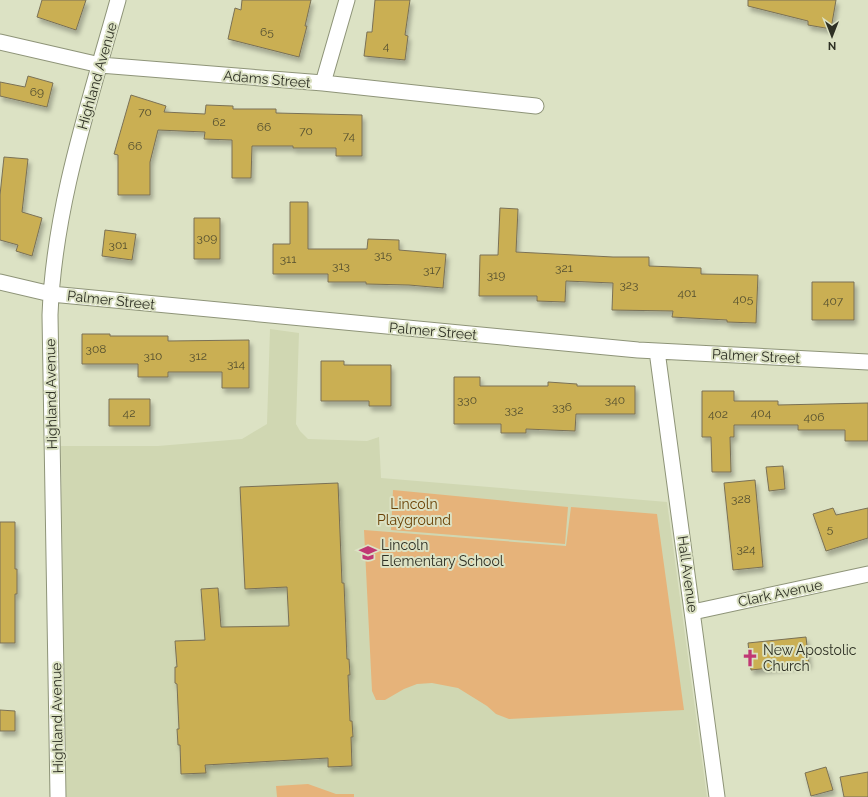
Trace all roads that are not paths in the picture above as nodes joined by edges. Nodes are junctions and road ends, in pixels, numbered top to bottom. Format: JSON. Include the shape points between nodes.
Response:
{"nodes":[{"id":1,"x":118,"y":0,"type":"edge"},
{"id":2,"x":347,"y":0,"type":"edge"},
{"id":3,"x":0,"y":42,"type":"edge"},
{"id":4,"x":100,"y":65,"type":"junction"},
{"id":5,"x":323,"y":83,"type":"junction"},
{"id":6,"x":536,"y":106,"type":"dead end"},
{"id":7,"x":0,"y":282,"type":"edge"},
{"id":8,"x":51,"y":294,"type":"junction"},
{"id":9,"x":658,"y":351,"type":"junction"},
{"id":10,"x":868,"y":362,"type":"edge"},
{"id":11,"x":868,"y":574,"type":"edge"},
{"id":12,"x":693,"y":612,"type":"junction"},
{"id":13,"x":58,"y":797,"type":"edge"},
{"id":14,"x":717,"y":797,"type":"edge"}],
"edges":[{"from":1,"to":4,"type":"street","name":"Highland Avenue"},
{"from":2,"to":5,"type":"street"},
{"from":3,"to":4,"type":"street","name":"Adams Street"},
{"from":4,"to":5,"type":"street","name":"Adams Street"},
{"from":4,"to":8,"type":"street","name":"Highland Avenue","via":[[69,176],[54,254]]},
{"from":5,"to":6,"type":"street","name":"Adams Street"},
{"from":7,"to":8,"type":"street","name":"Palmer Street"},
{"from":8,"to":9,"type":"street","name":"Palmer Street"},
{"from":8,"to":13,"type":"street","name":"Highland Avenue"},
{"from":9,"to":10,"type":"street","name":"Palmer Street"},
{"from":9,"to":12,"type":"street","name":"Hall Avenue"},
{"from":11,"to":12,"type":"street","name":"Clark Avenue"},
{"from":12,"to":14,"type":"street","name":"Hall Avenue"}]}
